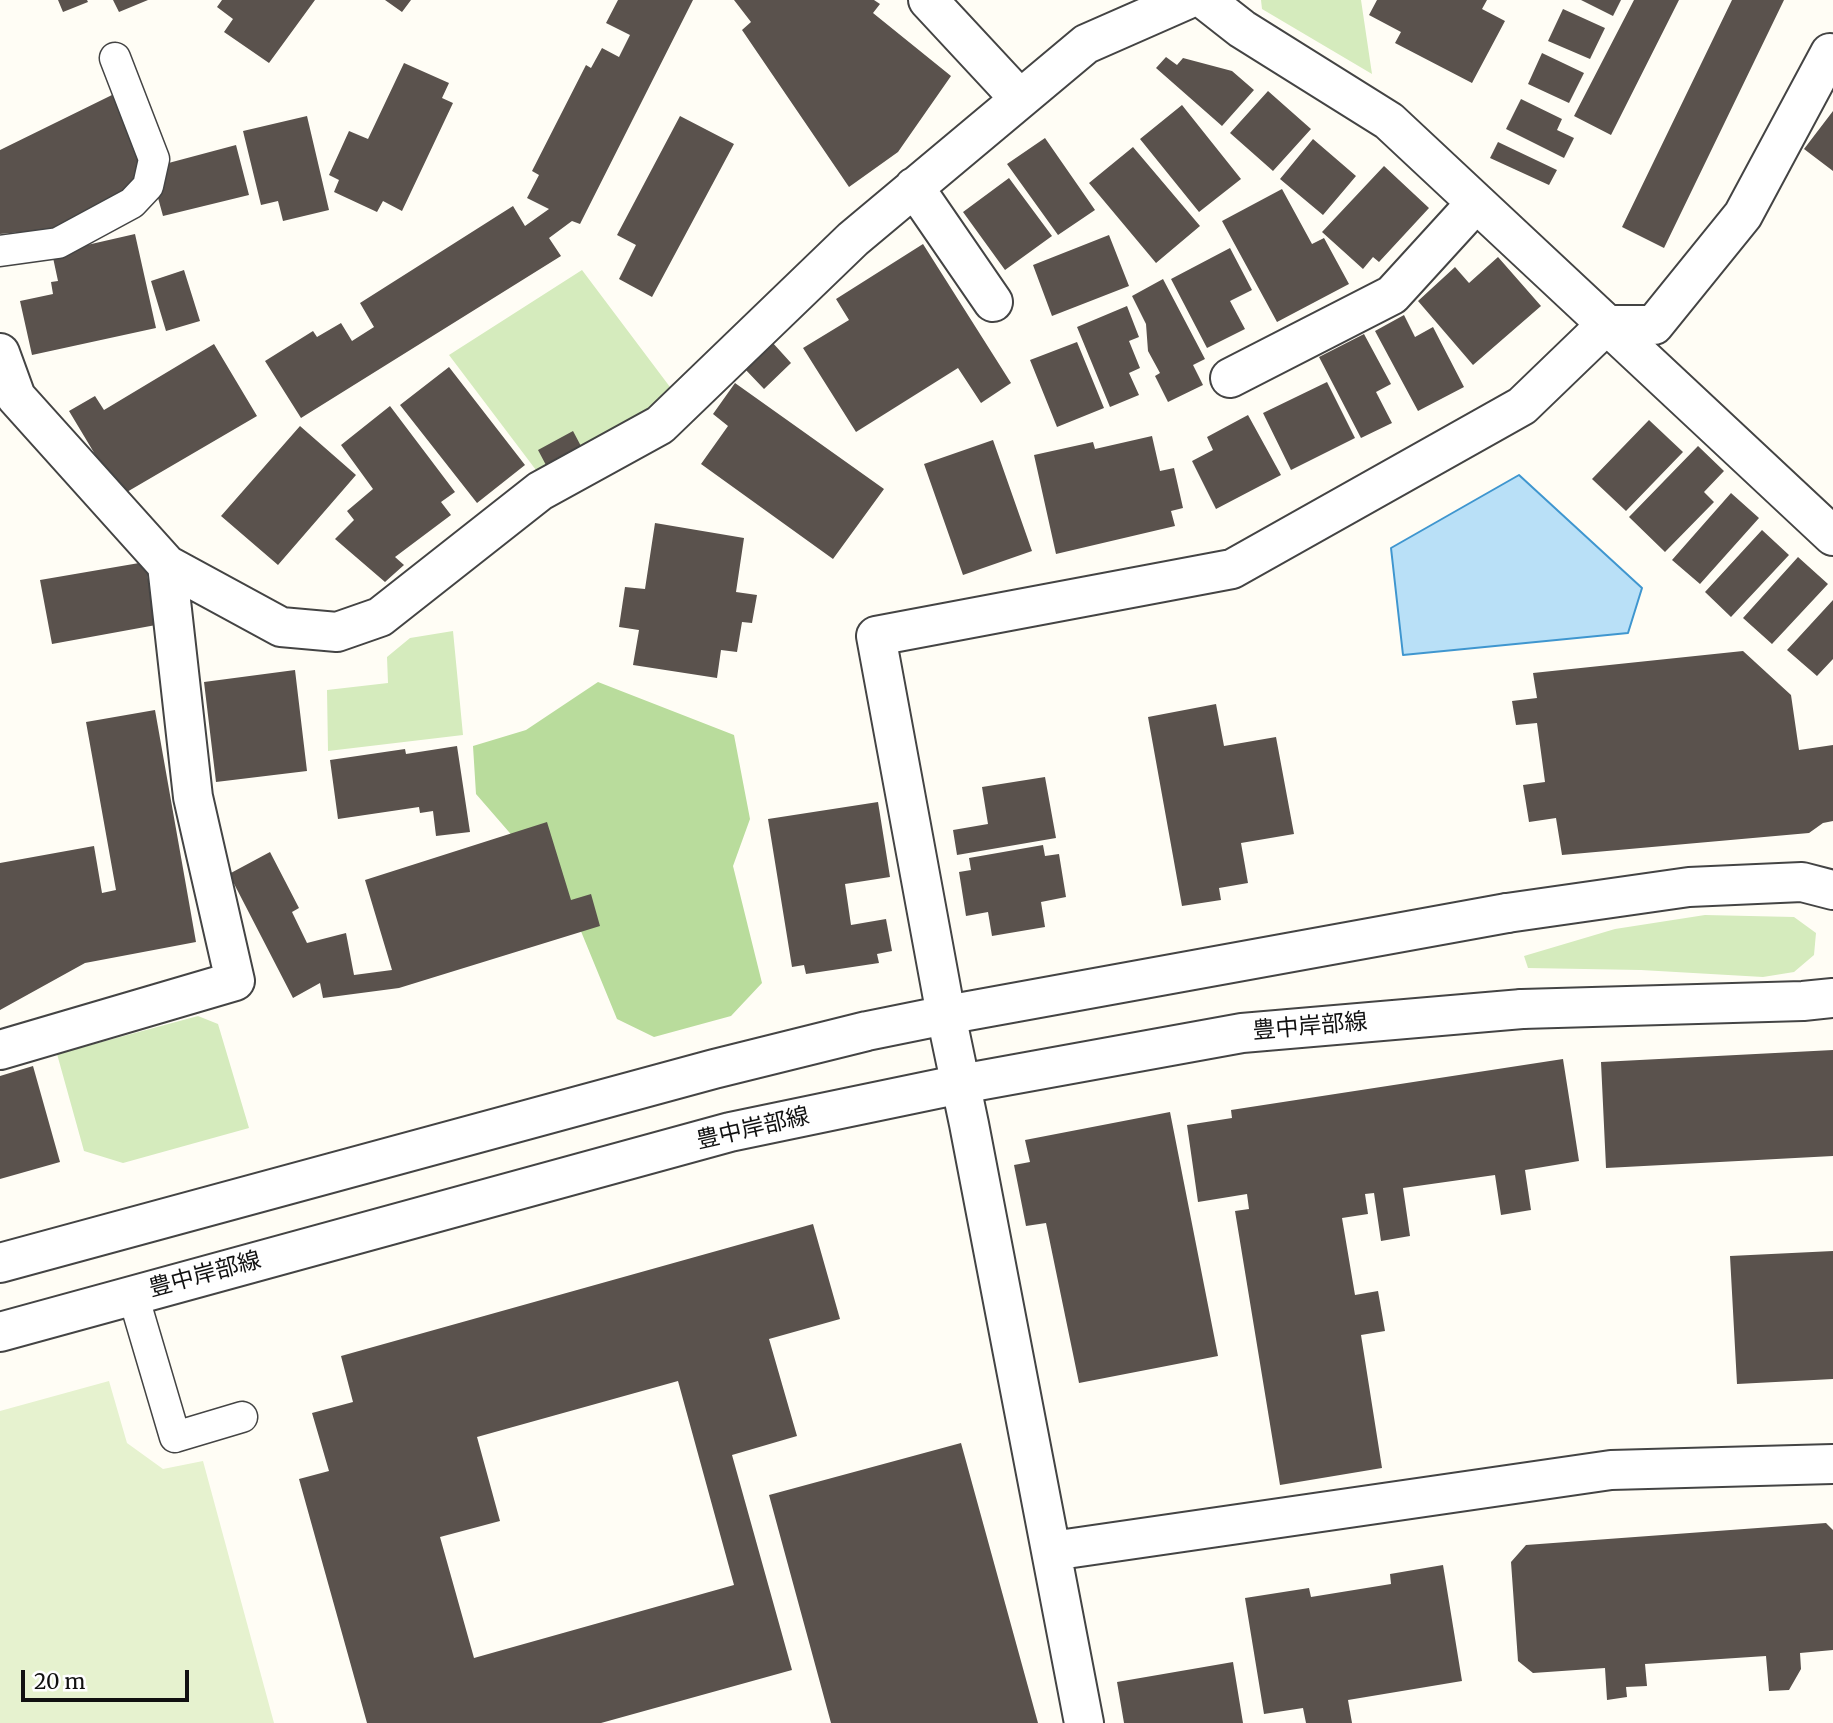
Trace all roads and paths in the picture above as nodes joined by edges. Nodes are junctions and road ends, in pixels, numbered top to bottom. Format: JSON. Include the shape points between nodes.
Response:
{"nodes":[{"id":1,"x":928,"y":0,"type":"edge"},
{"id":2,"x":1186,"y":0,"type":"edge"},
{"id":3,"x":1205,"y":0,"type":"edge"},
{"id":4,"x":1833,"y":54,"type":"edge"},
{"id":5,"x":115,"y":58,"type":"dead end"},
{"id":6,"x":1020,"y":99,"type":"junction"},
{"id":7,"x":914,"y":187,"type":"junction"},
{"id":8,"x":1476,"y":203,"type":"junction"},
{"id":9,"x":0,"y":251,"type":"edge"},
{"id":10,"x":993,"y":302,"type":"dead end"},
{"id":11,"x":1606,"y":326,"type":"junction"},
{"id":12,"x":0,"y":353,"type":"edge"},
{"id":13,"x":1230,"y":377,"type":"dead end"},
{"id":14,"x":1833,"y":536,"type":"edge"},
{"id":15,"x":167,"y":565,"type":"junction"},
{"id":16,"x":1818,"y":886,"type":"edge"},
{"id":17,"x":1833,"y":913,"type":"edge"},
{"id":18,"x":1833,"y":975,"type":"edge"},
{"id":19,"x":1818,"y":1000,"type":"edge"},
{"id":20,"x":946,"y":1015,"type":"junction"},
{"id":21,"x":0,"y":1050,"type":"edge"},
{"id":22,"x":961,"y":1084,"type":"junction"},
{"id":23,"x":0,"y":1263,"type":"edge"},
{"id":24,"x":133,"y":1295,"type":"junction"},
{"id":25,"x":0,"y":1332,"type":"edge"},
{"id":26,"x":242,"y":1418,"type":"dead end"},
{"id":27,"x":1833,"y":1464,"type":"edge"},
{"id":28,"x":1052,"y":1551,"type":"junction"},
{"id":29,"x":1084,"y":1723,"type":"edge"}],
"edges":[{"from":1,"to":6,"type":"street"},
{"from":2,"to":6,"type":"street","via":[[1086,44]]},
{"from":3,"to":8,"type":"street","via":[[1242,29],[1389,121]]},
{"from":4,"to":11,"type":"street","via":[[1743,215],[1654,326]]},
{"from":5,"to":9,"type":"lane","via":[[154,159],[148,186],[132,203],[58,243]]},
{"from":6,"to":7,"type":"street"},
{"from":7,"to":10,"type":"street"},
{"from":7,"to":15,"type":"street","via":[[853,239],[660,425],[540,491],[380,617],[337,632],[281,627]]},
{"from":8,"to":11,"type":"street"},
{"from":8,"to":13,"type":"street","via":[[1392,295]]},
{"from":11,"to":14,"type":"street"},
{"from":11,"to":20,"type":"street","via":[[1522,406],[1232,569],[876,636]]},
{"from":12,"to":15,"type":"street","via":[[16,397]]},
{"from":15,"to":21,"type":"street","via":[[193,797],[235,981]]},
{"from":16,"to":17,"type":"street"},
{"from":16,"to":20,"type":"street","via":[[1689,887],[1507,914]]},
{"from":18,"to":19,"type":"street"},
{"from":19,"to":22,"type":"street","name":"豊中岸部線","via":[[1522,1009],[1242,1033]]},
{"from":20,"to":22,"type":"street"},
{"from":20,"to":23,"type":"street","via":[[714,1069]]},
{"from":22,"to":24,"type":"street","name":"豊中岸部線","via":[[730,1132]]},
{"from":22,"to":28,"type":"street"},
{"from":24,"to":25,"type":"street","name":"豊中岸部線"},
{"from":24,"to":26,"type":"lane","via":[[175,1437]]},
{"from":27,"to":28,"type":"street","via":[[1611,1470]]},
{"from":28,"to":29,"type":"street"}]}
